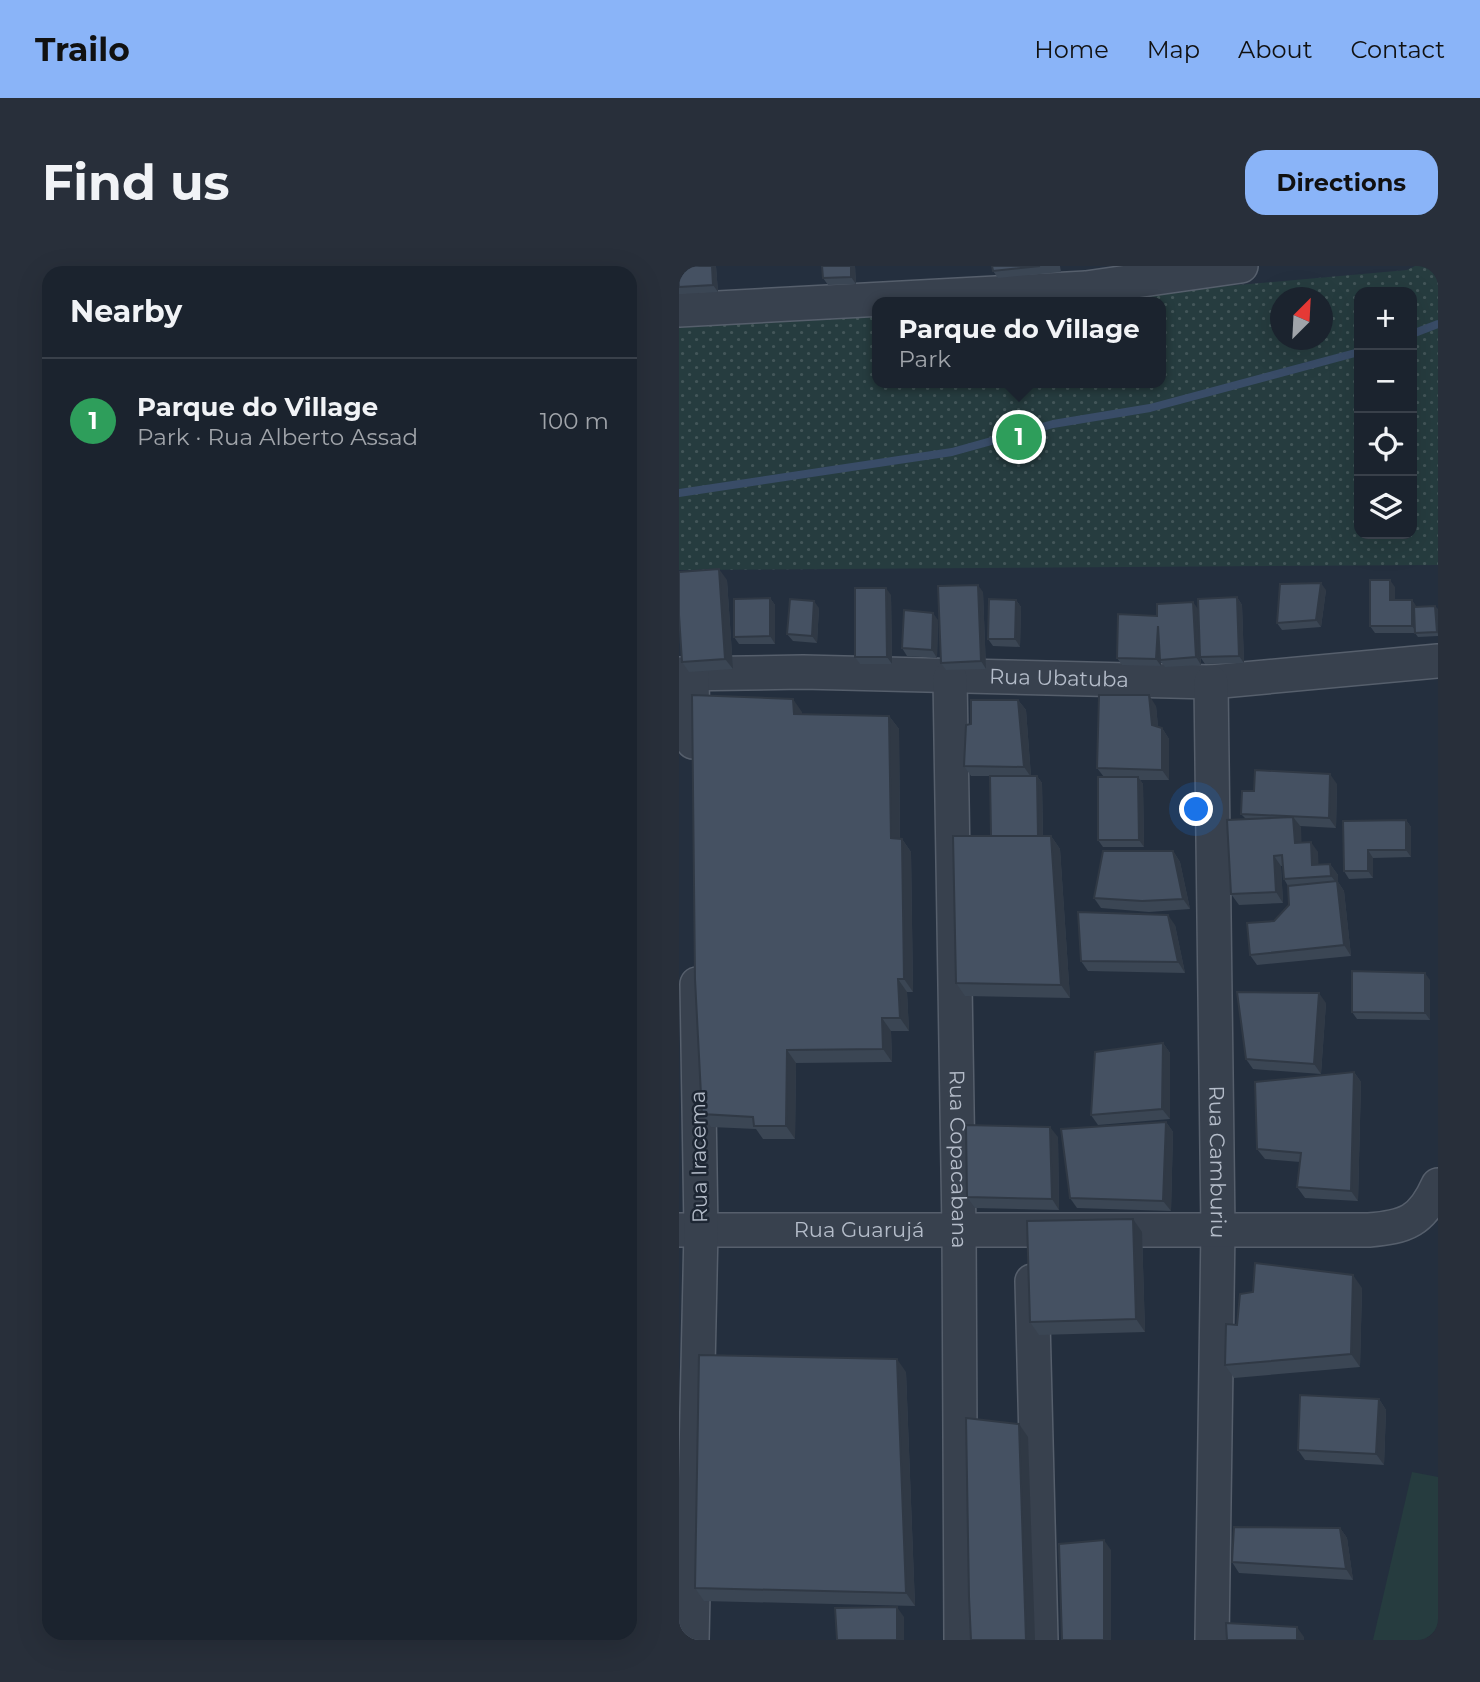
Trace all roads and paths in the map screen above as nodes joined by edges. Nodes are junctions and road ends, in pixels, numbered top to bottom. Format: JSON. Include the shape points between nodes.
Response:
{"nodes":[{"id":1,"x":1241,"y":266,"type":"edge"},
{"id":2,"x":1086,"y":277,"type":"edge"},
{"id":3,"x":679,"y":310,"type":"edge"},
{"id":4,"x":1438,"y":661,"type":"edge"},
{"id":5,"x":685,"y":674,"type":"edge"},
{"id":6,"x":950,"y":678,"type":"junction"},
{"id":7,"x":1211,"y":682,"type":"junction"},
{"id":8,"x":693,"y":771,"type":"edge"},
{"id":9,"x":696,"y":952,"type":"edge"},
{"id":10,"x":1438,"y":1185,"type":"edge"},
{"id":11,"x":1030,"y":1229,"type":"junction"},
{"id":12,"x":1218,"y":1229,"type":"junction"},
{"id":13,"x":690,"y":1230,"type":"edge"},
{"id":14,"x":959,"y":1230,"type":"junction"},
{"id":15,"x":692,"y":1640,"type":"edge"},
{"id":16,"x":961,"y":1640,"type":"edge"},
{"id":17,"x":1041,"y":1640,"type":"edge"},
{"id":18,"x":1212,"y":1640,"type":"edge"}],
"edges":[{"from":1,"to":2,"type":"street"},
{"from":2,"to":3,"type":"street"},
{"from":4,"to":7,"type":"street","name":"Rua Ubatuba"},
{"from":5,"to":6,"type":"street","name":"Rua Ubatuba","via":[[803,672]]},
{"from":5,"to":8,"type":"street"},
{"from":6,"to":7,"type":"street","name":"Rua Ubatuba"},
{"from":6,"to":14,"type":"street","name":"Rua Copacabana"},
{"from":7,"to":12,"type":"street","name":"Rua Camburiu"},
{"from":9,"to":13,"type":"street","name":"Rua Iracema"},
{"from":10,"to":12,"type":"street","name":"Rua Guarujá","via":[[1421,1215],[1398,1228]]},
{"from":11,"to":12,"type":"street","name":"Rua Guarujá"},
{"from":11,"to":14,"type":"street","name":"Rua Guarujá"},
{"from":11,"to":17,"type":"street"},
{"from":12,"to":18,"type":"street","name":"Rua Camburiu"},
{"from":13,"to":14,"type":"street","name":"Rua Guarujá"},
{"from":13,"to":15,"type":"street","name":"Rua Iracema"},
{"from":14,"to":16,"type":"street","name":"Rua Copacabana"}]}
